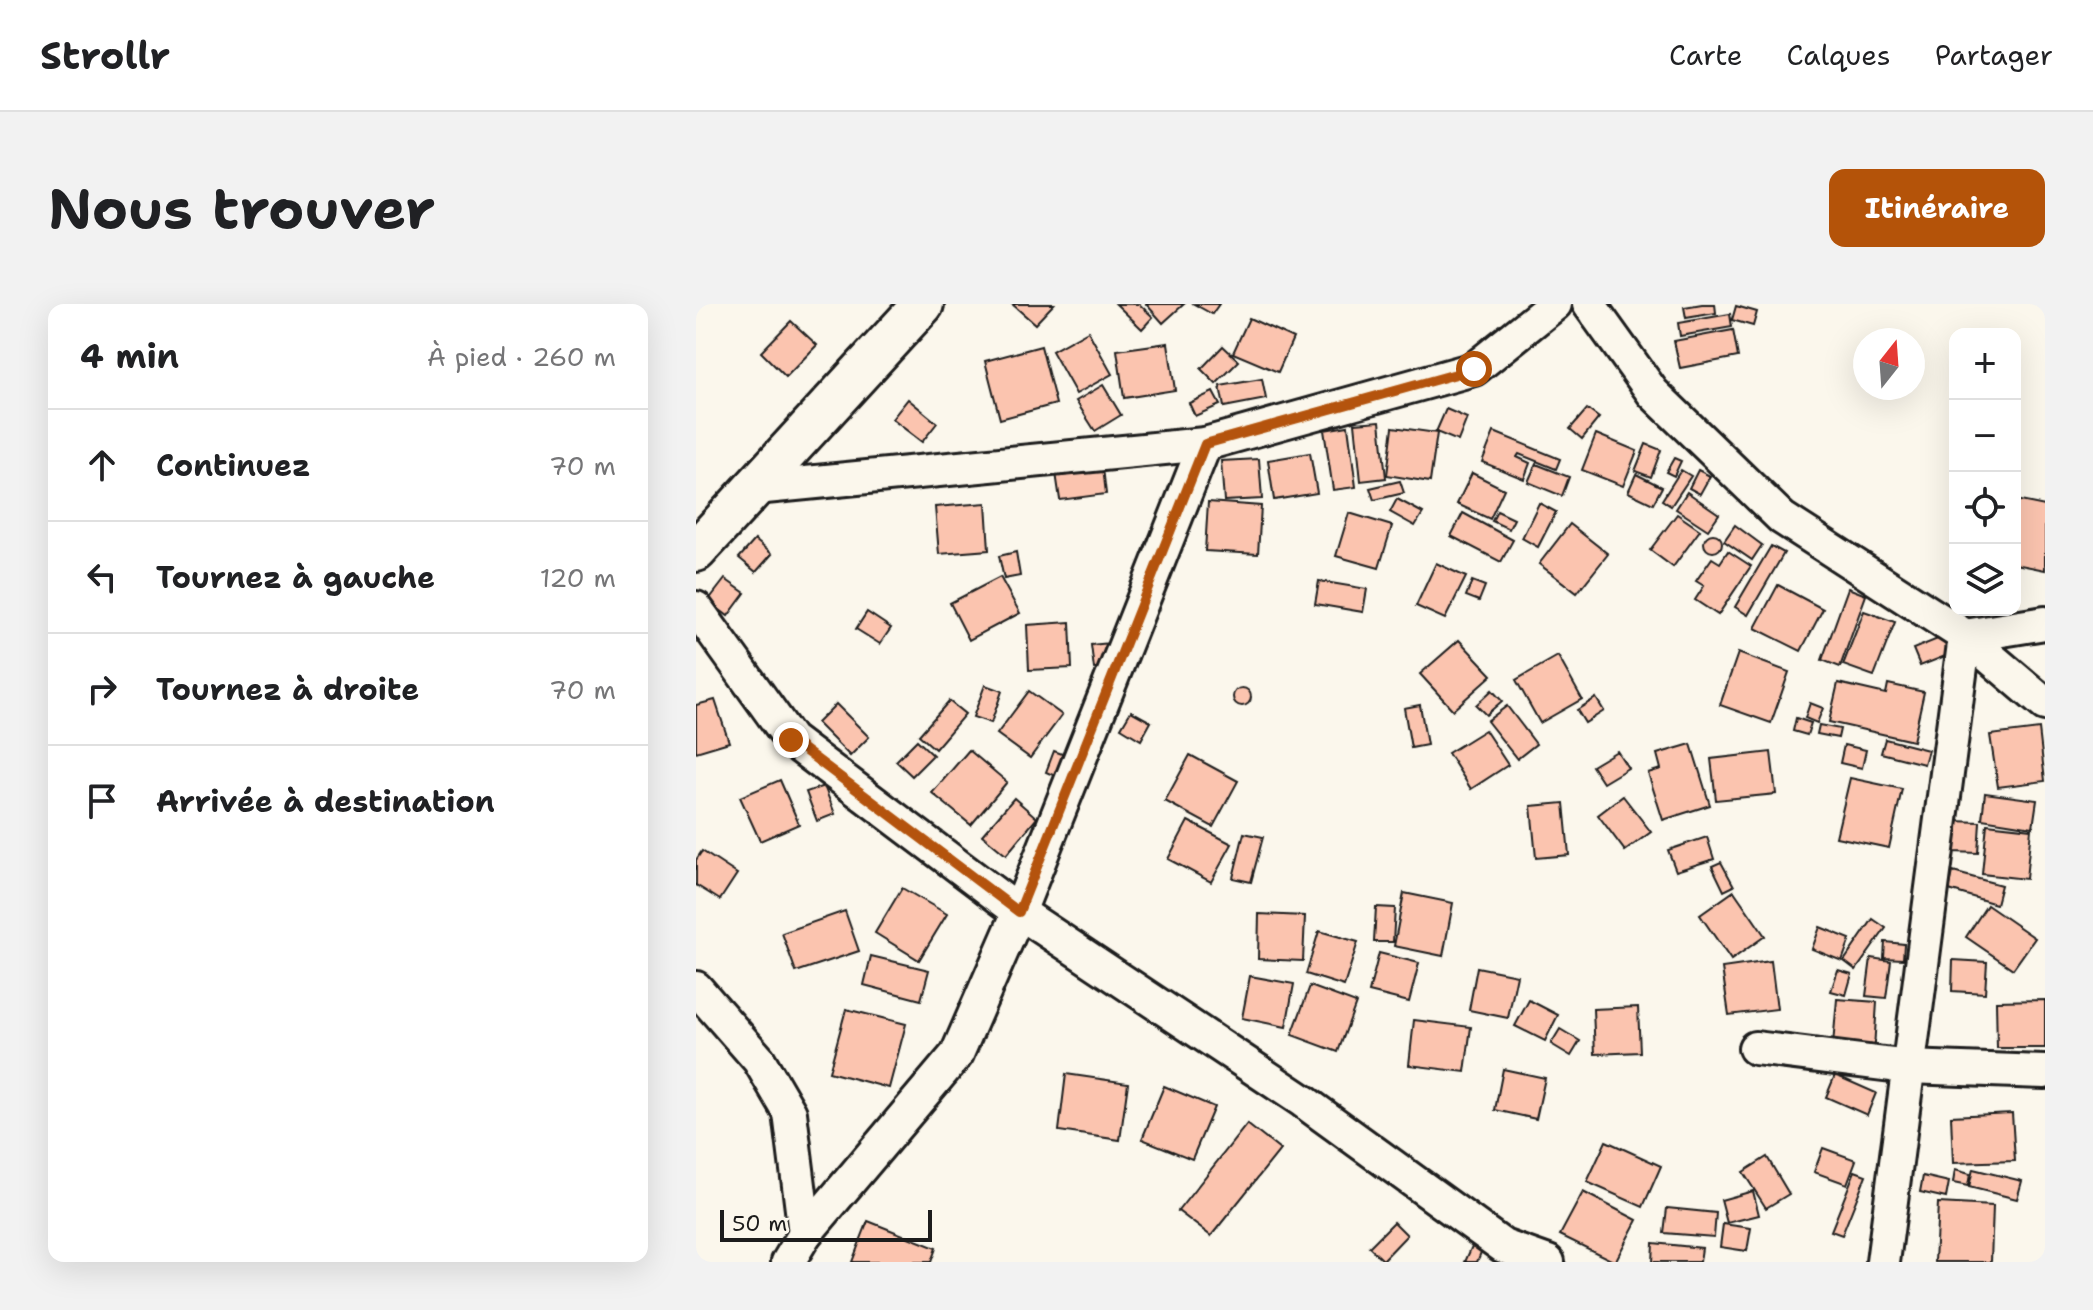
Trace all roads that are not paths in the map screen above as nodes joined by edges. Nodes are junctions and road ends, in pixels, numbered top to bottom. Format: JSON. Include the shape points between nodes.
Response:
{"nodes":[{"id":1,"x":923,"y":304,"type":"edge"},
{"id":2,"x":1555,"y":304,"type":"edge"},
{"id":3,"x":1589,"y":304,"type":"edge"},
{"id":4,"x":1205,"y":444,"type":"junction"},
{"id":5,"x":755,"y":488,"type":"junction"},
{"id":6,"x":696,"y":551,"type":"edge"},
{"id":7,"x":696,"y":608,"type":"edge"},
{"id":8,"x":2045,"y":623,"type":"edge"},
{"id":9,"x":1965,"y":636,"type":"junction"},
{"id":10,"x":2045,"y":704,"type":"edge"},
{"id":11,"x":1019,"y":912,"type":"junction"},
{"id":12,"x":696,"y":988,"type":"edge"},
{"id":13,"x":1755,"y":1048,"type":"dead end"},
{"id":14,"x":1908,"y":1067,"type":"junction"},
{"id":15,"x":2045,"y":1072,"type":"edge"},
{"id":16,"x":805,"y":1234,"type":"junction"},
{"id":17,"x":1500,"y":1254,"type":"edge"},
{"id":18,"x":788,"y":1262,"type":"edge"},
{"id":19,"x":1548,"y":1262,"type":"edge"},
{"id":20,"x":1883,"y":1262,"type":"edge"}],
"edges":[{"from":1,"to":5,"type":"street"},
{"from":2,"to":4,"type":"street","via":[[1474,369]]},
{"from":3,"to":9,"type":"street","via":[[1653,393],[1782,518]]},
{"from":4,"to":5,"type":"street"},
{"from":4,"to":11,"type":"street"},
{"from":5,"to":6,"type":"street"},
{"from":7,"to":11,"type":"street","via":[[791,740]]},
{"from":8,"to":9,"type":"street"},
{"from":9,"to":10,"type":"street"},
{"from":9,"to":14,"type":"street"},
{"from":11,"to":16,"type":"street","via":[[957,1054]]},
{"from":11,"to":17,"type":"street","via":[[1303,1101]]},
{"from":12,"to":16,"type":"street","via":[[759,1060],[790,1113]]},
{"from":13,"to":14,"type":"street"},
{"from":14,"to":15,"type":"street"},
{"from":14,"to":20,"type":"street"},
{"from":16,"to":18,"type":"street"},
{"from":17,"to":19,"type":"street"}]}
